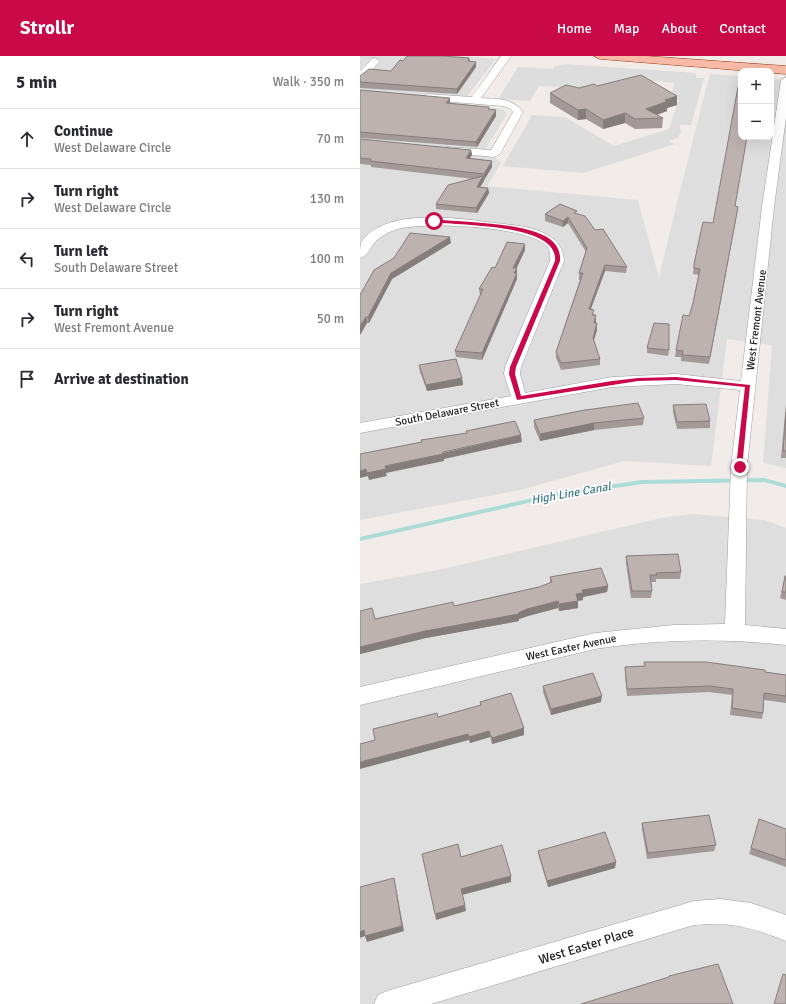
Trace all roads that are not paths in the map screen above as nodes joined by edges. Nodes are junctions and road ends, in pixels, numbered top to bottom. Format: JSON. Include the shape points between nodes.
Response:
{"nodes":[{"id":1,"x":506,"y":56,"type":"edge"},
{"id":2,"x":600,"y":56,"type":"edge"},
{"id":3,"x":642,"y":58,"type":"edge"},
{"id":4,"x":375,"y":61,"type":"dead end"},
{"id":5,"x":786,"y":70,"type":"edge"},
{"id":6,"x":360,"y":77,"type":"edge"},
{"id":7,"x":786,"y":80,"type":"edge"},
{"id":8,"x":414,"y":96,"type":"edge"},
{"id":9,"x":475,"y":100,"type":"junction"},
{"id":10,"x":431,"y":149,"type":"edge"},
{"id":11,"x":360,"y":254,"type":"edge"},
{"id":12,"x":748,"y":386,"type":"junction"},
{"id":13,"x":519,"y":398,"type":"junction"},
{"id":14,"x":360,"y":428,"type":"edge"},
{"id":15,"x":735,"y":632,"type":"junction"},
{"id":16,"x":786,"y":637,"type":"edge"},
{"id":17,"x":360,"y":696,"type":"edge"},
{"id":18,"x":786,"y":928,"type":"edge"},
{"id":19,"x":387,"y":1004,"type":"edge"}],
"edges":[{"from":1,"to":9,"type":"street"},
{"from":2,"to":3,"type":"main road"},
{"from":3,"to":5,"type":"main road"},
{"from":4,"to":6,"type":"street"},
{"from":7,"to":12,"type":"street","name":"West Fremont Avenue","via":[[768,207]]},
{"from":8,"to":9,"type":"street"},
{"from":9,"to":10,"type":"street","via":[[504,102],[518,112],[494,154]]},
{"from":11,"to":13,"type":"street","via":[[374,236],[385,230],[422,221],[521,230],[540,235],[551,243],[558,254],[557,261],[513,367],[512,374]]},
{"from":12,"to":13,"type":"street","name":"South Delaware Street","via":[[676,379],[638,380]]},
{"from":12,"to":15,"type":"street","name":"West Fremont Avenue","via":[[740,467]]},
{"from":13,"to":14,"type":"street","name":"South Delaware Street"},
{"from":15,"to":16,"type":"street","name":"West Easter Avenue"},
{"from":15,"to":17,"type":"street","name":"West Easter Avenue","via":[[621,636]]},
{"from":18,"to":19,"type":"street","name":"West Easter Place","via":[[738,911],[715,910],[694,913]]}]}
